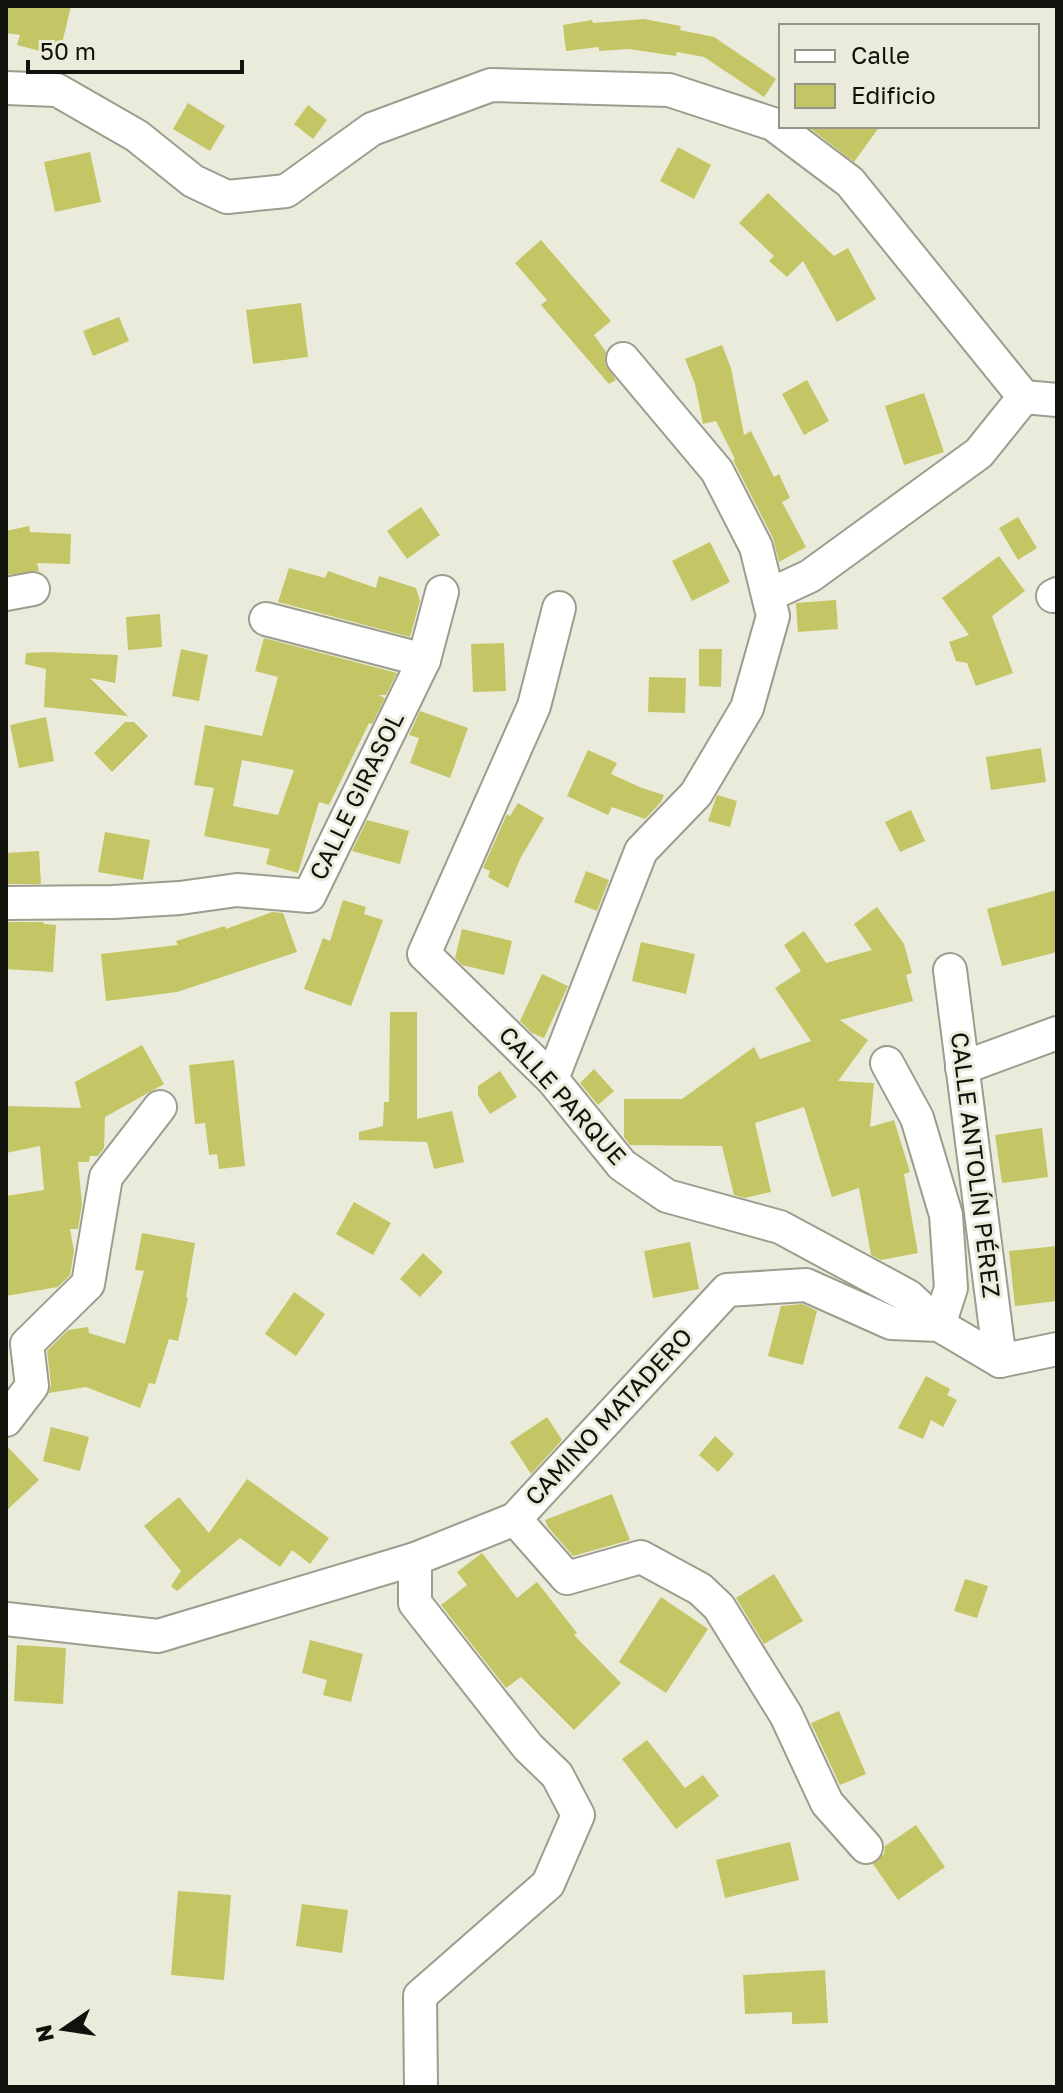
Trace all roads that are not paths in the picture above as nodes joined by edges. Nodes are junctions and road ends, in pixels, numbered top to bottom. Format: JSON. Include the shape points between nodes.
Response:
{"nodes":[{"id":1,"x":6,"y":88,"type":"edge"},
{"id":2,"x":623,"y":359,"type":"dead end"},
{"id":3,"x":1024,"y":397,"type":"junction"},
{"id":4,"x":1057,"y":400,"type":"edge"},
{"id":5,"x":442,"y":592,"type":"dead end"},
{"id":6,"x":769,"y":595,"type":"junction"},
{"id":7,"x":559,"y":608,"type":"dead end"},
{"id":8,"x":266,"y":619,"type":"dead end"},
{"id":9,"x":424,"y":660,"type":"junction"},
{"id":10,"x":6,"y":903,"type":"edge"},
{"id":11,"x":950,"y":970,"type":"dead end"},
{"id":12,"x":1057,"y":1033,"type":"edge"},
{"id":13,"x":887,"y":1063,"type":"dead end"},
{"id":14,"x":962,"y":1068,"type":"junction"},
{"id":15,"x":552,"y":1079,"type":"junction"},
{"id":16,"x":160,"y":1107,"type":"dead end"},
{"id":17,"x":939,"y":1325,"type":"junction"},
{"id":18,"x":1057,"y":1349,"type":"edge"},
{"id":19,"x":1000,"y":1361,"type":"junction"},
{"id":20,"x":6,"y":1420,"type":"edge"},
{"id":21,"x":515,"y":1519,"type":"junction"},
{"id":22,"x":415,"y":1559,"type":"junction"},
{"id":23,"x":6,"y":1619,"type":"edge"},
{"id":24,"x":866,"y":1847,"type":"dead end"},
{"id":25,"x":421,"y":2087,"type":"edge"}],
"edges":[{"from":1,"to":3,"type":"street","via":[[57,90],[137,136],[193,181],[227,197],[286,191],[372,129],[491,85],[669,90],[773,124],[850,182]]},
{"from":2,"to":6,"type":"street","via":[[717,471],[756,547]]},
{"from":3,"to":4,"type":"street"},
{"from":3,"to":6,"type":"street","via":[[979,453],[810,576]]},
{"from":5,"to":9,"type":"street","name":"CALLE GIRASOL"},
{"from":6,"to":15,"type":"street","via":[[773,616],[747,708],[696,794],[641,851]]},
{"from":7,"to":15,"type":"street","name":"CALLE PARQUE","via":[[534,706],[424,954]]},
{"from":8,"to":9,"type":"street"},
{"from":9,"to":10,"type":"street","name":"CALLE GIRASOL","via":[[309,896],[237,890],[113,902]]},
{"from":11,"to":14,"type":"street","name":"CALLE ANTOLÍN PÉREZ"},
{"from":12,"to":14,"type":"street"},
{"from":13,"to":17,"type":"street","via":[[917,1118],[946,1215],[951,1288]]},
{"from":14,"to":19,"type":"street","name":"CALLE ANTOLÍN PÉREZ"},
{"from":15,"to":17,"type":"street","name":"CALLE PARQUE","via":[[622,1165],[667,1196],[780,1227],[908,1296]]},
{"from":16,"to":20,"type":"street","via":[[106,1177],[88,1284],[27,1344],[32,1386]]},
{"from":17,"to":19,"type":"street","name":"CAMINO MATADERO"},
{"from":17,"to":21,"type":"street","name":"CAMINO MATADERO","via":[[891,1323],[806,1285],[727,1290]]},
{"from":18,"to":19,"type":"street"},
{"from":21,"to":22,"type":"street","name":"CAMINO MATADERO"},
{"from":21,"to":24,"type":"street","via":[[567,1578],[641,1557],[700,1589],[719,1607],[753,1659],[827,1803]]},
{"from":22,"to":23,"type":"street","name":"CAMINO MATADERO","via":[[158,1636]]},
{"from":22,"to":25,"type":"street","via":[[415,1603],[528,1747],[557,1775],[578,1815],[548,1884],[420,1996]]}]}
